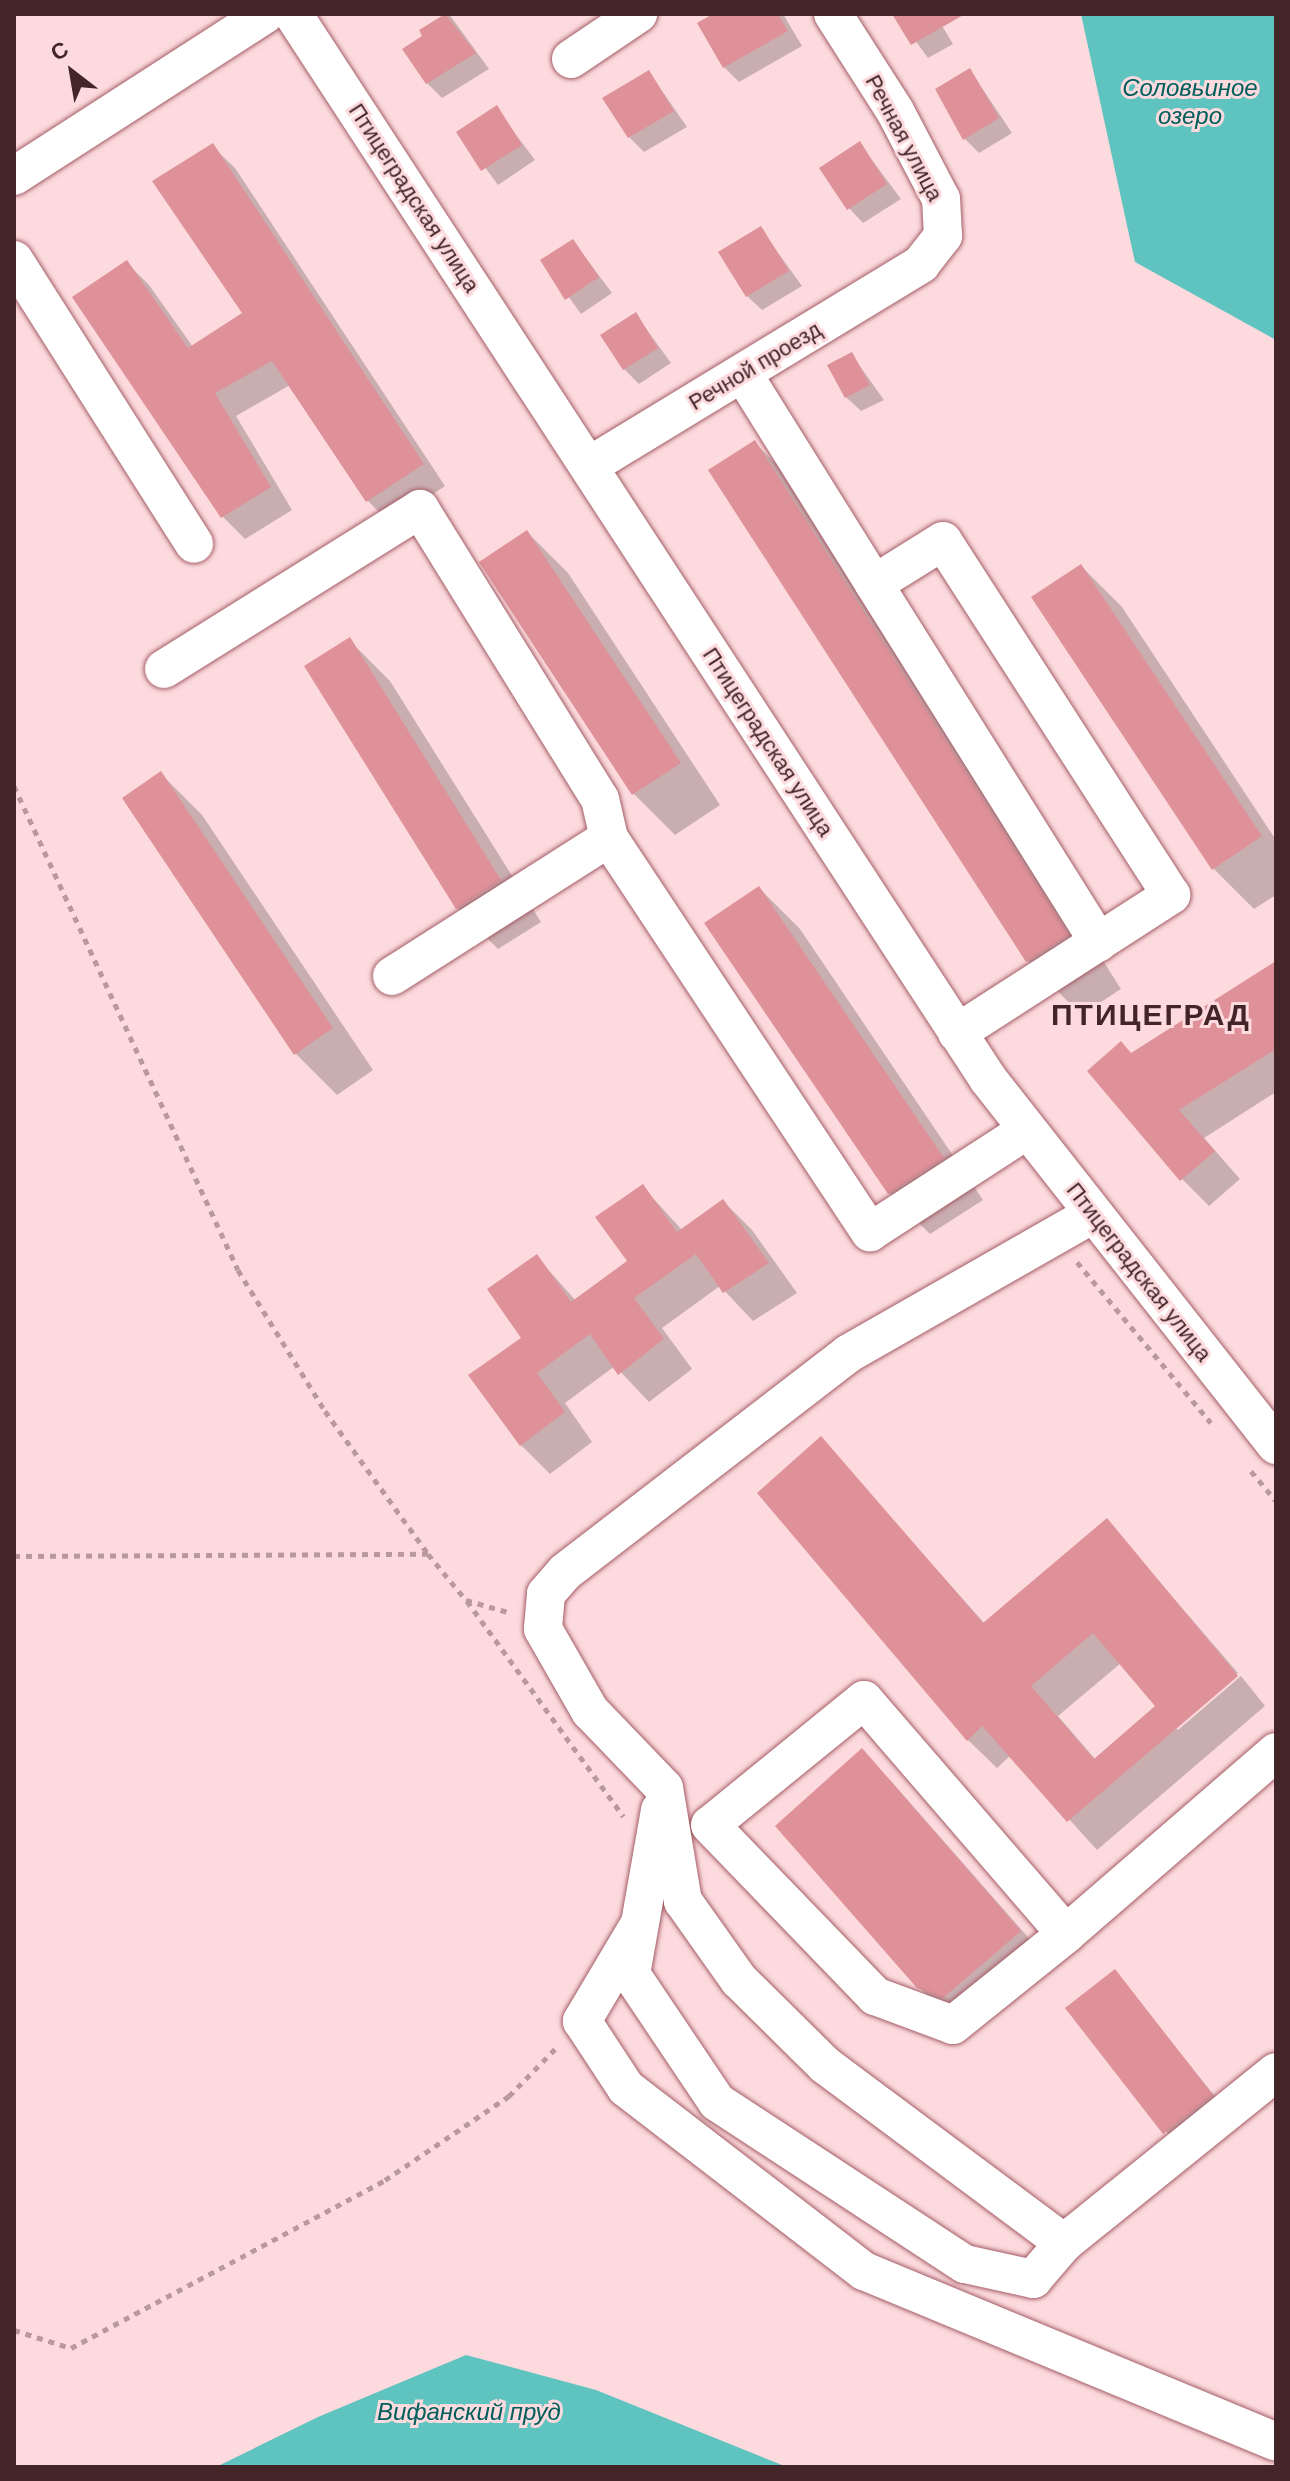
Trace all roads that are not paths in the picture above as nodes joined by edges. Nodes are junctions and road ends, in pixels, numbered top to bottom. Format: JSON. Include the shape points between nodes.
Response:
{"nodes":[{"id":1,"x":265,"y":14,"type":"edge"},
{"id":2,"x":293,"y":14,"type":"edge"},
{"id":3,"x":638,"y":14,"type":"edge"},
{"id":4,"x":833,"y":14,"type":"edge"},
{"id":5,"x":571,"y":59,"type":"dead end"},
{"id":6,"x":14,"y":176,"type":"edge"},
{"id":7,"x":14,"y":260,"type":"edge"},
{"id":8,"x":921,"y":264,"type":"joint"},
{"id":9,"x":743,"y":374,"type":"junction"},
{"id":10,"x":589,"y":466,"type":"junction"},
{"id":11,"x":194,"y":544,"type":"dead end"},
{"id":12,"x":874,"y":584,"type":"junction"},
{"id":13,"x":164,"y":669,"type":"dead end"},
{"id":14,"x":609,"y":838,"type":"junction"},
{"id":15,"x":1099,"y":942,"type":"junction"},
{"id":16,"x":392,"y":976,"type":"dead end"},
{"id":17,"x":957,"y":1033,"type":"junction"},
{"id":18,"x":1027,"y":1130,"type":"junction"},
{"id":19,"x":1093,"y":1214,"type":"junction"},
{"id":20,"x":1261,"y":1455,"type":"edge"},
{"id":21,"x":1276,"y":1752,"type":"edge"},
{"id":22,"x":664,"y":1788,"type":"junction"},
{"id":23,"x":639,"y":1925,"type":"junction"},
{"id":24,"x":1066,"y":1934,"type":"junction"},
{"id":25,"x":1276,"y":2072,"type":"edge"},
{"id":26,"x":1064,"y":2243,"type":"junction"},
{"id":27,"x":1276,"y":2442,"type":"edge"}],
"edges":[{"from":1,"to":6,"type":"street"},
{"from":2,"to":10,"type":"street","name":"Птицеградская улица"},
{"from":3,"to":5,"type":"street"},
{"from":4,"to":8,"type":"street","name":"Речная улица","via":[[895,111],[941,199],[943,236]]},
{"from":7,"to":11,"type":"street"},
{"from":8,"to":9,"type":"street","name":"Речной проезд"},
{"from":9,"to":10,"type":"street","name":"Речной проезд"},
{"from":9,"to":12,"type":"street"},
{"from":10,"to":17,"type":"street","name":"Птицеградская улица"},
{"from":12,"to":15,"type":"street"},
{"from":12,"to":15,"type":"street","via":[[943,541],[1171,895]]},
{"from":13,"to":14,"type":"street","via":[[420,509],[600,799]]},
{"from":14,"to":16,"type":"street"},
{"from":14,"to":18,"type":"street","via":[[870,1232]]},
{"from":15,"to":17,"type":"street"},
{"from":17,"to":18,"type":"street","name":"Птицеградская улица"},
{"from":18,"to":19,"type":"street","name":"Птицеградская улица"},
{"from":19,"to":20,"type":"street","name":"Птицеградская улица"},
{"from":19,"to":22,"type":"street","via":[[848,1354],[565,1572],[546,1594],[543,1629],[590,1711]]},
{"from":21,"to":24,"type":"street"},
{"from":22,"to":23,"type":"street"},
{"from":22,"to":26,"type":"street","via":[[683,1901],[739,1980],[825,2065]]},
{"from":23,"to":26,"type":"street","via":[[631,1974],[717,2102],[965,2264],[1033,2279]]},
{"from":23,"to":27,"type":"street","via":[[582,2021],[626,2088],[864,2271]]},
{"from":24,"to":24,"type":"street","via":[[864,1700],[710,1825],[875,1996],[953,2025]]},
{"from":25,"to":26,"type":"street"}]}
